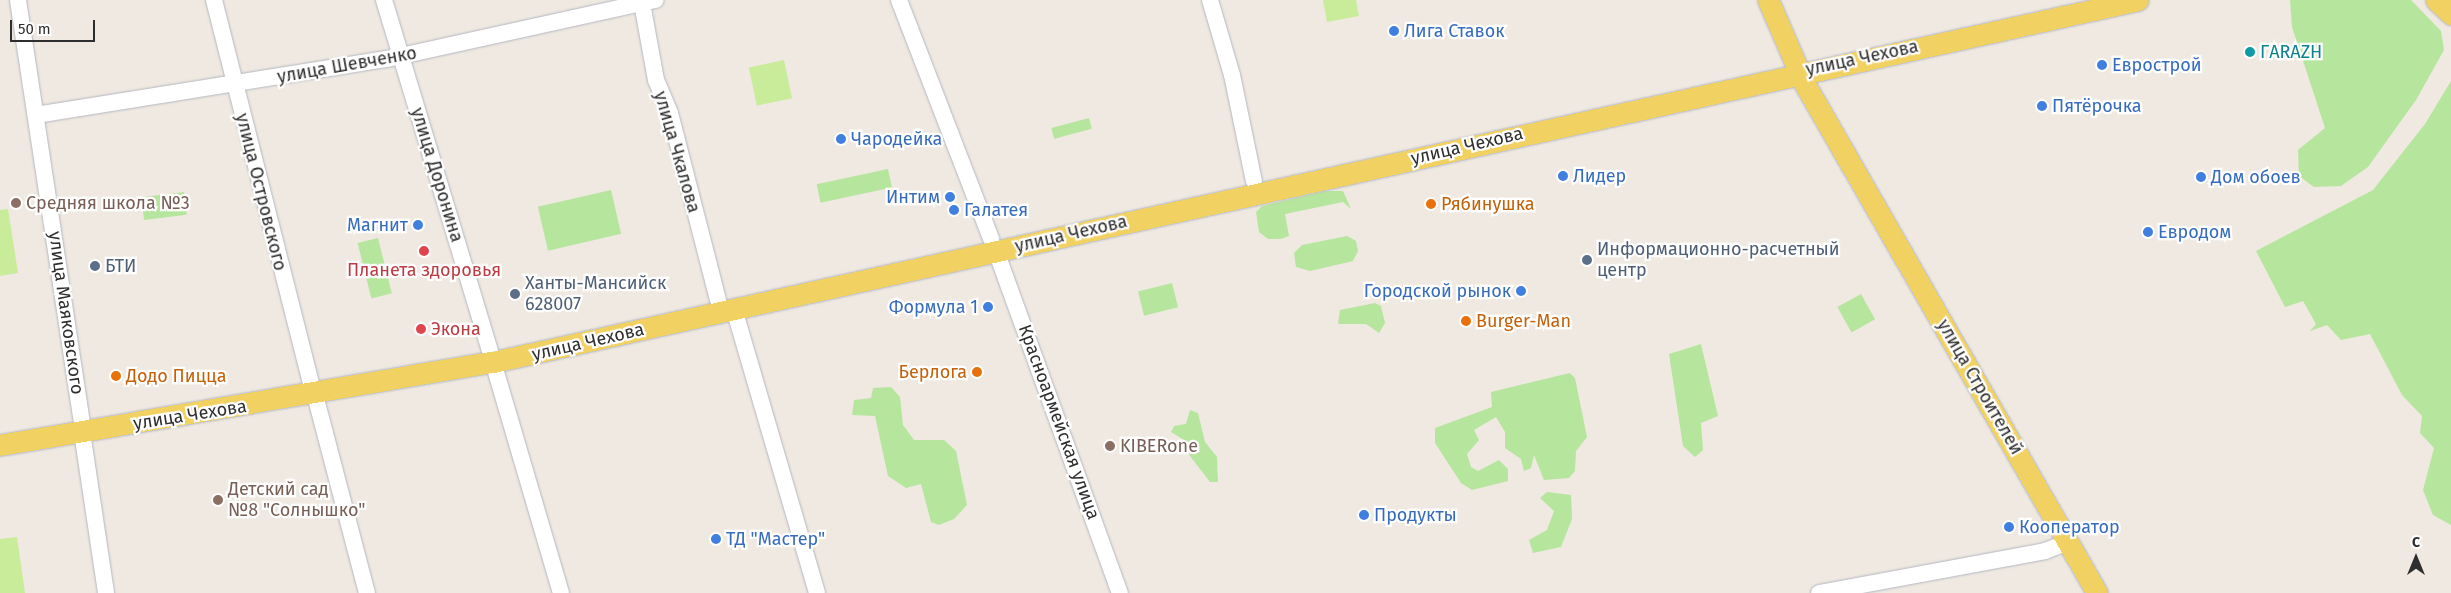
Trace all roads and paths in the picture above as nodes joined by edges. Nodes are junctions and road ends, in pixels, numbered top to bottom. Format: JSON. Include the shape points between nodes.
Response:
{"nodes":[{"id":1,"x":18,"y":0,"type":"edge"},
{"id":2,"x":214,"y":0,"type":"edge"},
{"id":3,"x":384,"y":0,"type":"edge"},
{"id":4,"x":899,"y":0,"type":"edge"},
{"id":5,"x":1210,"y":0,"type":"edge"},
{"id":6,"x":1768,"y":0,"type":"edge"},
{"id":7,"x":1780,"y":0,"type":"edge"},
{"id":8,"x":2138,"y":0,"type":"edge"},
{"id":9,"x":2436,"y":0,"type":"edge"},
{"id":10,"x":649,"y":2,"type":"edge"},
{"id":11,"x":2110,"y":2,"type":"edge"},
{"id":12,"x":2451,"y":14,"type":"edge"},
{"id":13,"x":402,"y":56,"type":"junction"},
{"id":14,"x":1802,"y":66,"type":"junction"},
{"id":15,"x":234,"y":84,"type":"junction"},
{"id":16,"x":36,"y":114,"type":"junction"},
{"id":17,"x":1255,"y":187,"type":"junction"},
{"id":18,"x":994,"y":245,"type":"junction"},
{"id":19,"x":726,"y":304,"type":"junction"},
{"id":20,"x":492,"y":356,"type":"junction"},
{"id":21,"x":313,"y":389,"type":"junction"},
{"id":22,"x":82,"y":425,"type":"junction"},
{"id":23,"x":0,"y":432,"type":"edge"},
{"id":24,"x":0,"y":445,"type":"edge"},
{"id":25,"x":2068,"y":542,"type":"junction"},
{"id":26,"x":106,"y":593,"type":"edge"},
{"id":27,"x":367,"y":593,"type":"edge"},
{"id":28,"x":561,"y":593,"type":"edge"},
{"id":29,"x":817,"y":593,"type":"edge"},
{"id":30,"x":1120,"y":593,"type":"edge"},
{"id":31,"x":1819,"y":593,"type":"edge"},
{"id":32,"x":2097,"y":593,"type":"edge"}],
"edges":[{"from":1,"to":16,"type":"street","name":"улица Маяковского"},
{"from":2,"to":15,"type":"street","name":"улица Островского"},
{"from":3,"to":13,"type":"street","name":"улица Доронина"},
{"from":4,"to":18,"type":"street","name":"Красноармейская улица"},
{"from":5,"to":17,"type":"street","via":[[1232,75]]},
{"from":6,"to":14,"type":"main road","name":"улица Строителей"},
{"from":7,"to":14,"type":"main road","name":"улица Строителей"},
{"from":8,"to":11,"type":"main road","name":"улица Чехова"},
{"from":9,"to":12,"type":"main road"},
{"from":10,"to":13,"type":"street","name":"улица Шевченко"},
{"from":10,"to":19,"type":"street","name":"улица Чкалова","via":[[656,80],[670,113]]},
{"from":11,"to":14,"type":"main road","name":"улица Чехова"},
{"from":13,"to":15,"type":"street","name":"улица Шевченко"},
{"from":13,"to":20,"type":"street","name":"улица Доронина"},
{"from":14,"to":17,"type":"main road","name":"улица Чехова"},
{"from":14,"to":25,"type":"main road","name":"улица Строителей","via":[[1862,180]]},
{"from":15,"to":16,"type":"street","name":"улица Шевченко"},
{"from":15,"to":21,"type":"street","name":"улица Островского"},
{"from":16,"to":22,"type":"street","name":"улица Маяковского"},
{"from":17,"to":18,"type":"main road","name":"улица Чехова"},
{"from":18,"to":19,"type":"main road","name":"улица Чехова"},
{"from":18,"to":30,"type":"street","name":"Красноармейская улица"},
{"from":19,"to":20,"type":"main road","name":"улица Чехова"},
{"from":19,"to":29,"type":"street","name":"улица Чкалова"},
{"from":20,"to":21,"type":"main road","name":"улица Чехова"},
{"from":20,"to":28,"type":"street","name":"улица Доронина"},
{"from":21,"to":22,"type":"main road","name":"улица Чехова"},
{"from":21,"to":27,"type":"street","name":"улица Островского"},
{"from":22,"to":23,"type":"main road","name":"улица Чехова"},
{"from":22,"to":24,"type":"main road","name":"улица Чехова"},
{"from":22,"to":26,"type":"street","name":"улица Маяковского"},
{"from":25,"to":31,"type":"street","via":[[2045,551]]},
{"from":25,"to":32,"type":"main road","name":"улица Строителей"}]}
